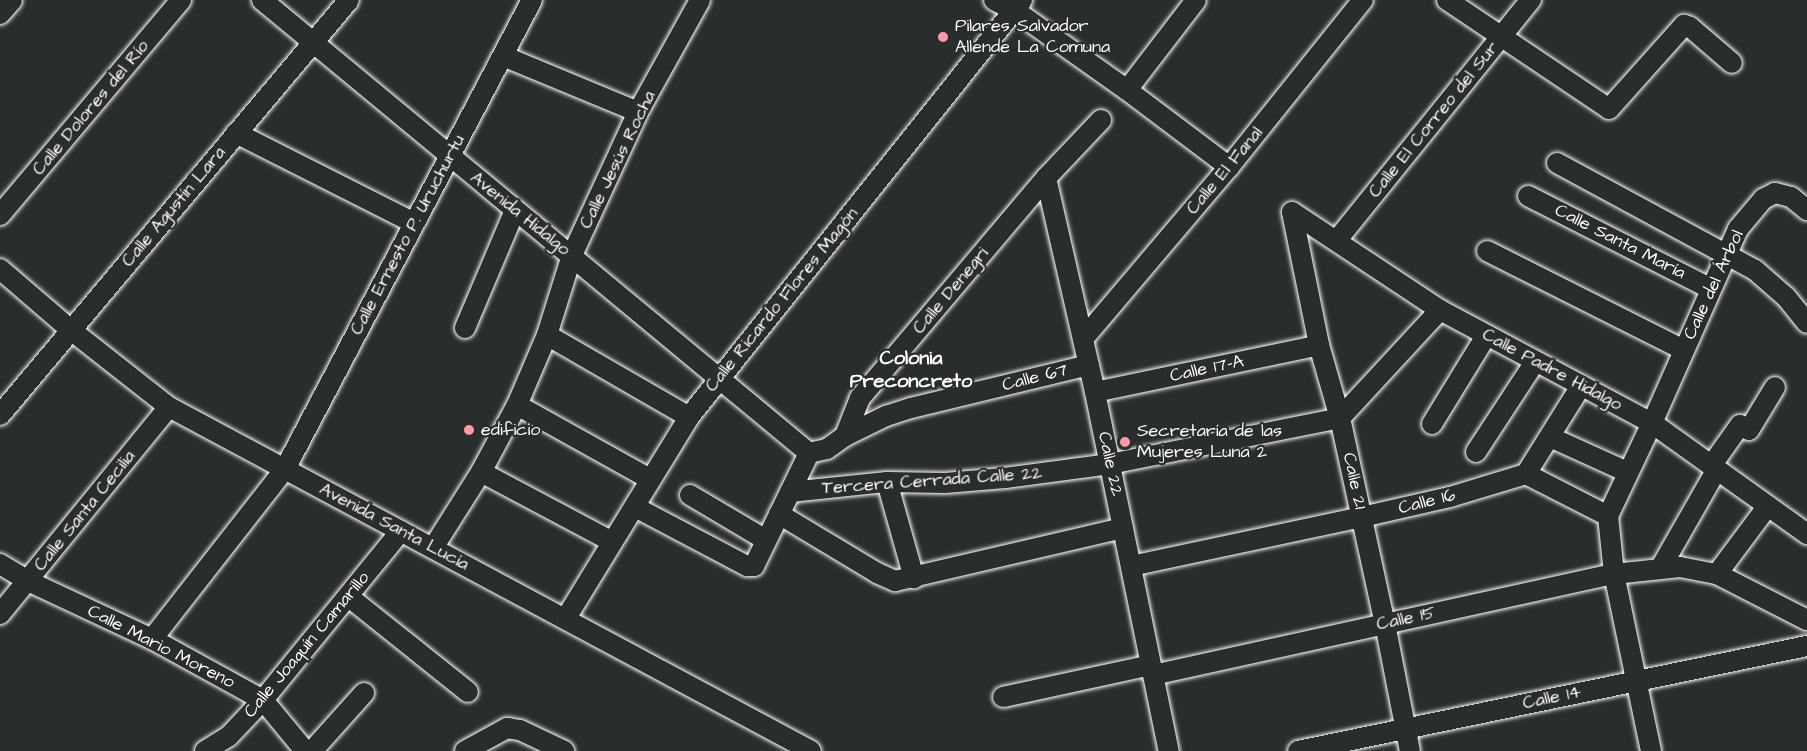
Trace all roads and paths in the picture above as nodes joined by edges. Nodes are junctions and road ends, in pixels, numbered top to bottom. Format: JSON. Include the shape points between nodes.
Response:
{"nodes":[{"id":1,"x":12,"y":0,"type":"edge"},
{"id":2,"x":181,"y":0,"type":"edge"},
{"id":3,"x":262,"y":0,"type":"edge"},
{"id":4,"x":349,"y":0,"type":"edge"},
{"id":5,"x":532,"y":0,"type":"edge"},
{"id":6,"x":700,"y":0,"type":"edge"},
{"id":7,"x":994,"y":0,"type":"edge"},
{"id":8,"x":1196,"y":0,"type":"edge"},
{"id":9,"x":1363,"y":0,"type":"edge"},
{"id":10,"x":1447,"y":0,"type":"edge"},
{"id":11,"x":1531,"y":0,"type":"edge"},
{"id":12,"x":1018,"y":5,"type":"edge"},
{"id":13,"x":0,"y":14,"type":"edge"},
{"id":14,"x":1501,"y":38,"type":"junction"},
{"id":15,"x":314,"y":42,"type":"junction"},
{"id":16,"x":503,"y":56,"type":"junction"},
{"id":17,"x":1732,"y":63,"type":"dead end"},
{"id":18,"x":1127,"y":90,"type":"junction"},
{"id":19,"x":638,"y":112,"type":"junction"},
{"id":20,"x":1101,"y":120,"type":"dead end"},
{"id":21,"x":236,"y":133,"type":"junction"},
{"id":22,"x":450,"y":157,"type":"junction"},
{"id":23,"x":1557,"y":163,"type":"dead end"},
{"id":24,"x":1230,"y":168,"type":"junction"},
{"id":25,"x":1046,"y":178,"type":"junction"},
{"id":26,"x":1528,"y":196,"type":"dead end"},
{"id":27,"x":515,"y":210,"type":"junction"},
{"id":28,"x":1807,"y":210,"type":"edge"},
{"id":29,"x":1292,"y":212,"type":"joint"},
{"id":30,"x":0,"y":215,"type":"edge"},
{"id":31,"x":414,"y":224,"type":"junction"},
{"id":32,"x":1337,"y":240,"type":"junction"},
{"id":33,"x":1487,"y":251,"type":"dead end"},
{"id":34,"x":1725,"y":254,"type":"junction"},
{"id":35,"x":572,"y":255,"type":"junction"},
{"id":36,"x":0,"y":269,"type":"edge"},
{"id":37,"x":1711,"y":289,"type":"junction"},
{"id":38,"x":1440,"y":310,"type":"junction"},
{"id":39,"x":1807,"y":323,"type":"edge"},
{"id":40,"x":465,"y":328,"type":"dead end"},
{"id":41,"x":71,"y":330,"type":"junction"},
{"id":42,"x":547,"y":335,"type":"junction"},
{"id":43,"x":1486,"y":336,"type":"junction"},
{"id":44,"x":1083,"y":339,"type":"junction"},
{"id":45,"x":1319,"y":345,"type":"junction"},
{"id":46,"x":1684,"y":350,"type":"junction"},
{"id":47,"x":1535,"y":363,"type":"junction"},
{"id":48,"x":1089,"y":365,"type":"junction"},
{"id":49,"x":718,"y":378,"type":"junction"},
{"id":50,"x":1581,"y":386,"type":"junction"},
{"id":51,"x":1775,"y":387,"type":"dead end"},
{"id":52,"x":1095,"y":392,"type":"junction"},
{"id":53,"x":517,"y":405,"type":"junction"},
{"id":54,"x":170,"y":407,"type":"junction"},
{"id":55,"x":0,"y":416,"type":"edge"},
{"id":56,"x":690,"y":417,"type":"junction"},
{"id":57,"x":1340,"y":418,"type":"junction"},
{"id":58,"x":1652,"y":423,"type":"junction"},
{"id":59,"x":1432,"y":424,"type":"dead end"},
{"id":60,"x":844,"y":436,"type":"junction"},
{"id":61,"x":1550,"y":437,"type":"junction"},
{"id":62,"x":1476,"y":452,"type":"dead end"},
{"id":63,"x":809,"y":453,"type":"junction"},
{"id":64,"x":1110,"y":464,"type":"junction"},
{"id":65,"x":1714,"y":468,"type":"junction"},
{"id":66,"x":285,"y":470,"type":"junction"},
{"id":67,"x":481,"y":472,"type":"junction"},
{"id":68,"x":1628,"y":472,"type":"junction"},
{"id":69,"x":1526,"y":474,"type":"junction"},
{"id":70,"x":650,"y":479,"type":"junction"},
{"id":71,"x":887,"y":482,"type":"junction"},
{"id":72,"x":790,"y":492,"type":"junction"},
{"id":73,"x":690,"y":495,"type":"dead end"},
{"id":74,"x":635,"y":507,"type":"junction"},
{"id":75,"x":1767,"y":507,"type":"junction"},
{"id":76,"x":779,"y":514,"type":"junction"},
{"id":77,"x":1608,"y":516,"type":"junction"},
{"id":78,"x":1362,"y":517,"type":"junction"},
{"id":79,"x":1804,"y":525,"type":"edge"},
{"id":80,"x":1123,"y":528,"type":"junction"},
{"id":81,"x":401,"y":531,"type":"junction"},
{"id":82,"x":766,"y":540,"type":"junction"},
{"id":83,"x":611,"y":542,"type":"junction"},
{"id":84,"x":433,"y":548,"type":"junction"},
{"id":85,"x":0,"y":564,"type":"edge"},
{"id":86,"x":1131,"y":566,"type":"junction"},
{"id":87,"x":1660,"y":569,"type":"junction"},
{"id":88,"x":1614,"y":574,"type":"junction"},
{"id":89,"x":1717,"y":574,"type":"junction"},
{"id":90,"x":914,"y":578,"type":"junction"},
{"id":91,"x":28,"y":581,"type":"junction"},
{"id":92,"x":349,"y":597,"type":"junction"},
{"id":93,"x":0,"y":614,"type":"edge"},
{"id":94,"x":566,"y":618,"type":"junction"},
{"id":95,"x":1807,"y":620,"type":"edge"},
{"id":96,"x":1385,"y":624,"type":"junction"},
{"id":97,"x":152,"y":639,"type":"junction"},
{"id":98,"x":1807,"y":646,"type":"edge"},
{"id":99,"x":1152,"y":670,"type":"junction"},
{"id":100,"x":1635,"y":681,"type":"junction"},
{"id":101,"x":468,"y":692,"type":"dead end"},
{"id":102,"x":364,"y":693,"type":"dead end"},
{"id":103,"x":1004,"y":698,"type":"dead end"},
{"id":104,"x":263,"y":700,"type":"junction"},
{"id":105,"x":1404,"y":728,"type":"junction"},
{"id":106,"x":205,"y":751,"type":"edge"},
{"id":107,"x":305,"y":751,"type":"edge"},
{"id":108,"x":312,"y":751,"type":"edge"},
{"id":109,"x":465,"y":751,"type":"edge"},
{"id":110,"x":564,"y":751,"type":"edge"},
{"id":111,"x":811,"y":751,"type":"edge"},
{"id":112,"x":1169,"y":751,"type":"edge"},
{"id":113,"x":1298,"y":751,"type":"edge"},
{"id":114,"x":1410,"y":751,"type":"edge"},
{"id":115,"x":1651,"y":751,"type":"edge"}],
"edges":[{"from":1,"to":13,"type":"street"},
{"from":2,"to":30,"type":"street","name":"Calle Dolores del Río"},
{"from":3,"to":15,"type":"street","name":"Avenida Hidalgo"},
{"from":4,"to":15,"type":"street","name":"Calle Agustín Lara"},
{"from":5,"to":16,"type":"street","name":"Calle Ernesto P. Uruchurtu"},
{"from":6,"to":19,"type":"street","name":"Calle Jesús Rocha"},
{"from":7,"to":12,"type":"street"},
{"from":8,"to":18,"type":"street"},
{"from":9,"to":24,"type":"street","name":"Calle El Fanal"},
{"from":10,"to":14,"type":"street"},
{"from":11,"to":14,"type":"street","name":"Calle El Correo del Sur"},
{"from":12,"to":18,"type":"street"},
{"from":12,"to":49,"type":"street","name":"Calle Ricardo Flores Magón"},
{"from":14,"to":17,"type":"street","via":[[1609,109],[1684,25]]},
{"from":14,"to":32,"type":"street","name":"Calle El Correo del Sur"},
{"from":15,"to":21,"type":"street","name":"Calle Agustín Lara"},
{"from":15,"to":22,"type":"street","name":"Avenida Hidalgo"},
{"from":16,"to":19,"type":"street"},
{"from":16,"to":22,"type":"street","name":"Calle Ernesto P. Uruchurtu"},
{"from":18,"to":24,"type":"street"},
{"from":19,"to":35,"type":"street","name":"Calle Jesús Rocha"},
{"from":20,"to":25,"type":"street","name":"Calle Denegri"},
{"from":21,"to":31,"type":"street"},
{"from":21,"to":41,"type":"street","name":"Calle Agustín Lara"},
{"from":22,"to":27,"type":"street","name":"Avenida Hidalgo"},
{"from":22,"to":31,"type":"street","name":"Calle Ernesto P. Uruchurtu"},
{"from":23,"to":34,"type":"street"},
{"from":24,"to":44,"type":"street","name":"Calle El Fanal"},
{"from":25,"to":44,"type":"street","name":"Calle 22"},
{"from":25,"to":60,"type":"street","name":"Calle Denegri","via":[[860,398]]},
{"from":26,"to":37,"type":"street","name":"Calle Santa María"},
{"from":27,"to":35,"type":"street","name":"Avenida Hidalgo"},
{"from":27,"to":40,"type":"street"},
{"from":28,"to":34,"type":"street","name":"Calle del Árbol","via":[[1782,193],[1769,195],[1752,208]]},
{"from":29,"to":32,"type":"street","name":"Calle Padre Hidalgo"},
{"from":29,"to":45,"type":"street","name":"Calle 21"},
{"from":31,"to":66,"type":"street","name":"Calle Ernesto P. Uruchurtu"},
{"from":32,"to":38,"type":"street","name":"Calle Padre Hidalgo"},
{"from":33,"to":46,"type":"street"},
{"from":34,"to":37,"type":"street","name":"Calle del Árbol"},
{"from":34,"to":39,"type":"street","via":[[1772,283]]},
{"from":35,"to":42,"type":"street","name":"Calle Jesús Rocha"},
{"from":35,"to":49,"type":"street","name":"Avenida Hidalgo"},
{"from":36,"to":41,"type":"street","name":"Avenida Santa Lucía"},
{"from":37,"to":46,"type":"street","name":"Calle del Árbol"},
{"from":38,"to":43,"type":"street","name":"Calle Padre Hidalgo"},
{"from":38,"to":57,"type":"street"},
{"from":41,"to":54,"type":"street","name":"Avenida Santa Lucía"},
{"from":41,"to":55,"type":"street","name":"Calle Agustín Lara"},
{"from":42,"to":53,"type":"street","name":"Calle Jesús Rocha"},
{"from":42,"to":56,"type":"street"},
{"from":43,"to":47,"type":"street","name":"Calle Padre Hidalgo"},
{"from":43,"to":59,"type":"street"},
{"from":44,"to":48,"type":"street","name":"Calle 22"},
{"from":45,"to":52,"type":"street","name":"Calle 17-A"},
{"from":45,"to":57,"type":"street","name":"Calle 21"},
{"from":46,"to":58,"type":"street","name":"Calle del Árbol"},
{"from":47,"to":50,"type":"street","name":"Calle Padre Hidalgo"},
{"from":47,"to":62,"type":"street"},
{"from":48,"to":52,"type":"street","name":"Calle 22"},
{"from":48,"to":60,"type":"street","name":"Calle 67","via":[[894,413]]},
{"from":49,"to":56,"type":"street","name":"Calle Ricardo Flores Magón"},
{"from":49,"to":63,"type":"street","name":"Avenida Hidalgo"},
{"from":50,"to":58,"type":"street","name":"Calle Padre Hidalgo"},
{"from":50,"to":61,"type":"street"},
{"from":51,"to":65,"type":"street","via":[[1749,430],[1740,425]]},
{"from":52,"to":64,"type":"street","name":"Calle 22"},
{"from":53,"to":67,"type":"street","name":"Calle Jesús Rocha"},
{"from":53,"to":70,"type":"street"},
{"from":54,"to":66,"type":"street","name":"Avenida Santa Lucía"},
{"from":54,"to":91,"type":"street","name":"Calle Santa Cecilia"},
{"from":56,"to":70,"type":"street","name":"Calle Ricardo Flores Magón"},
{"from":57,"to":64,"type":"street","name":"Tercera Cerrada Calle 22"},
{"from":57,"to":78,"type":"street","name":"Calle 21"},
{"from":58,"to":65,"type":"street","name":"Calle Padre Hidalgo"},
{"from":58,"to":68,"type":"street","name":"Calle del Árbol"},
{"from":60,"to":63,"type":"street","via":[[827,449]]},
{"from":61,"to":68,"type":"street"},
{"from":61,"to":69,"type":"street"},
{"from":63,"to":72,"type":"street"},
{"from":64,"to":71,"type":"street","name":"Tercera Cerrada Calle 22","via":[[945,483]]},
{"from":64,"to":80,"type":"street","name":"Calle 22"},
{"from":65,"to":75,"type":"street","name":"Calle Padre Hidalgo"},
{"from":65,"to":87,"type":"street"},
{"from":66,"to":81,"type":"street","name":"Avenida Santa Lucía"},
{"from":66,"to":97,"type":"street","name":"Calle Ernesto P. Uruchurtu"},
{"from":67,"to":83,"type":"street"},
{"from":67,"to":84,"type":"street","name":"Calle Jesús Rocha"},
{"from":68,"to":77,"type":"street","name":"Calle del Árbol"},
{"from":69,"to":77,"type":"street"},
{"from":69,"to":78,"type":"street","name":"Calle 16"},
{"from":70,"to":74,"type":"street","name":"Calle Ricardo Flores Magón"},
{"from":71,"to":72,"type":"street","name":"Tercera Cerrada Calle 22"},
{"from":71,"to":90,"type":"street"},
{"from":72,"to":76,"type":"street"},
{"from":73,"to":82,"type":"street"},
{"from":74,"to":82,"type":"street","via":[[747,566],[759,562]]},
{"from":74,"to":83,"type":"street","name":"Calle Ricardo Flores Magón"},
{"from":75,"to":79,"type":"street","name":"Calle Padre Hidalgo"},
{"from":75,"to":89,"type":"street"},
{"from":76,"to":82,"type":"street"},
{"from":76,"to":90,"type":"street","via":[[887,578]]},
{"from":77,"to":88,"type":"street"},
{"from":78,"to":86,"type":"street","name":"Calle 16"},
{"from":78,"to":96,"type":"street","name":"Calle 21"},
{"from":80,"to":86,"type":"street","name":"Calle 22"},
{"from":80,"to":90,"type":"street"},
{"from":81,"to":84,"type":"street","name":"Avenida Santa Lucía"},
{"from":81,"to":92,"type":"street","name":"Calle Joaquín Camarillo"},
{"from":83,"to":94,"type":"street","name":"Calle Ricardo Flores Magón"},
{"from":84,"to":94,"type":"street","name":"Avenida Santa Lucía"},
{"from":85,"to":91,"type":"street","name":"Calle Mario Moreno"},
{"from":86,"to":99,"type":"street","name":"Calle 22"},
{"from":87,"to":88,"type":"street","name":"Calle 15"},
{"from":87,"to":89,"type":"street","name":"Calle 15","via":[[1680,567]]},
{"from":88,"to":96,"type":"street","name":"Calle 15"},
{"from":88,"to":100,"type":"street"},
{"from":89,"to":95,"type":"street","name":"Calle 15"},
{"from":91,"to":93,"type":"street","name":"Calle Santa Cecilia"},
{"from":91,"to":97,"type":"street","name":"Calle Mario Moreno"},
{"from":92,"to":101,"type":"street"},
{"from":92,"to":104,"type":"street","name":"Calle Joaquín Camarillo"},
{"from":94,"to":111,"type":"street","name":"Avenida Santa Lucía"},
{"from":96,"to":99,"type":"street","name":"Calle 15"},
{"from":96,"to":105,"type":"street","name":"Calle 21"},
{"from":97,"to":104,"type":"street","name":"Calle Mario Moreno"},
{"from":98,"to":100,"type":"street","name":"Calle 14"},
{"from":99,"to":103,"type":"street","name":"Calle 15"},
{"from":99,"to":112,"type":"street","name":"Calle 22"},
{"from":100,"to":105,"type":"street","name":"Calle 14"},
{"from":100,"to":115,"type":"street"},
{"from":102,"to":108,"type":"street"},
{"from":104,"to":106,"type":"street","name":"Calle Joaquín Camarillo","via":[[229,735]]},
{"from":104,"to":107,"type":"street","name":"Calle Mario Moreno"},
{"from":105,"to":113,"type":"street","name":"Calle 14"},
{"from":105,"to":114,"type":"street","name":"Calle 21"},
{"from":109,"to":110,"type":"street","via":[[500,729],[520,729]]}]}
